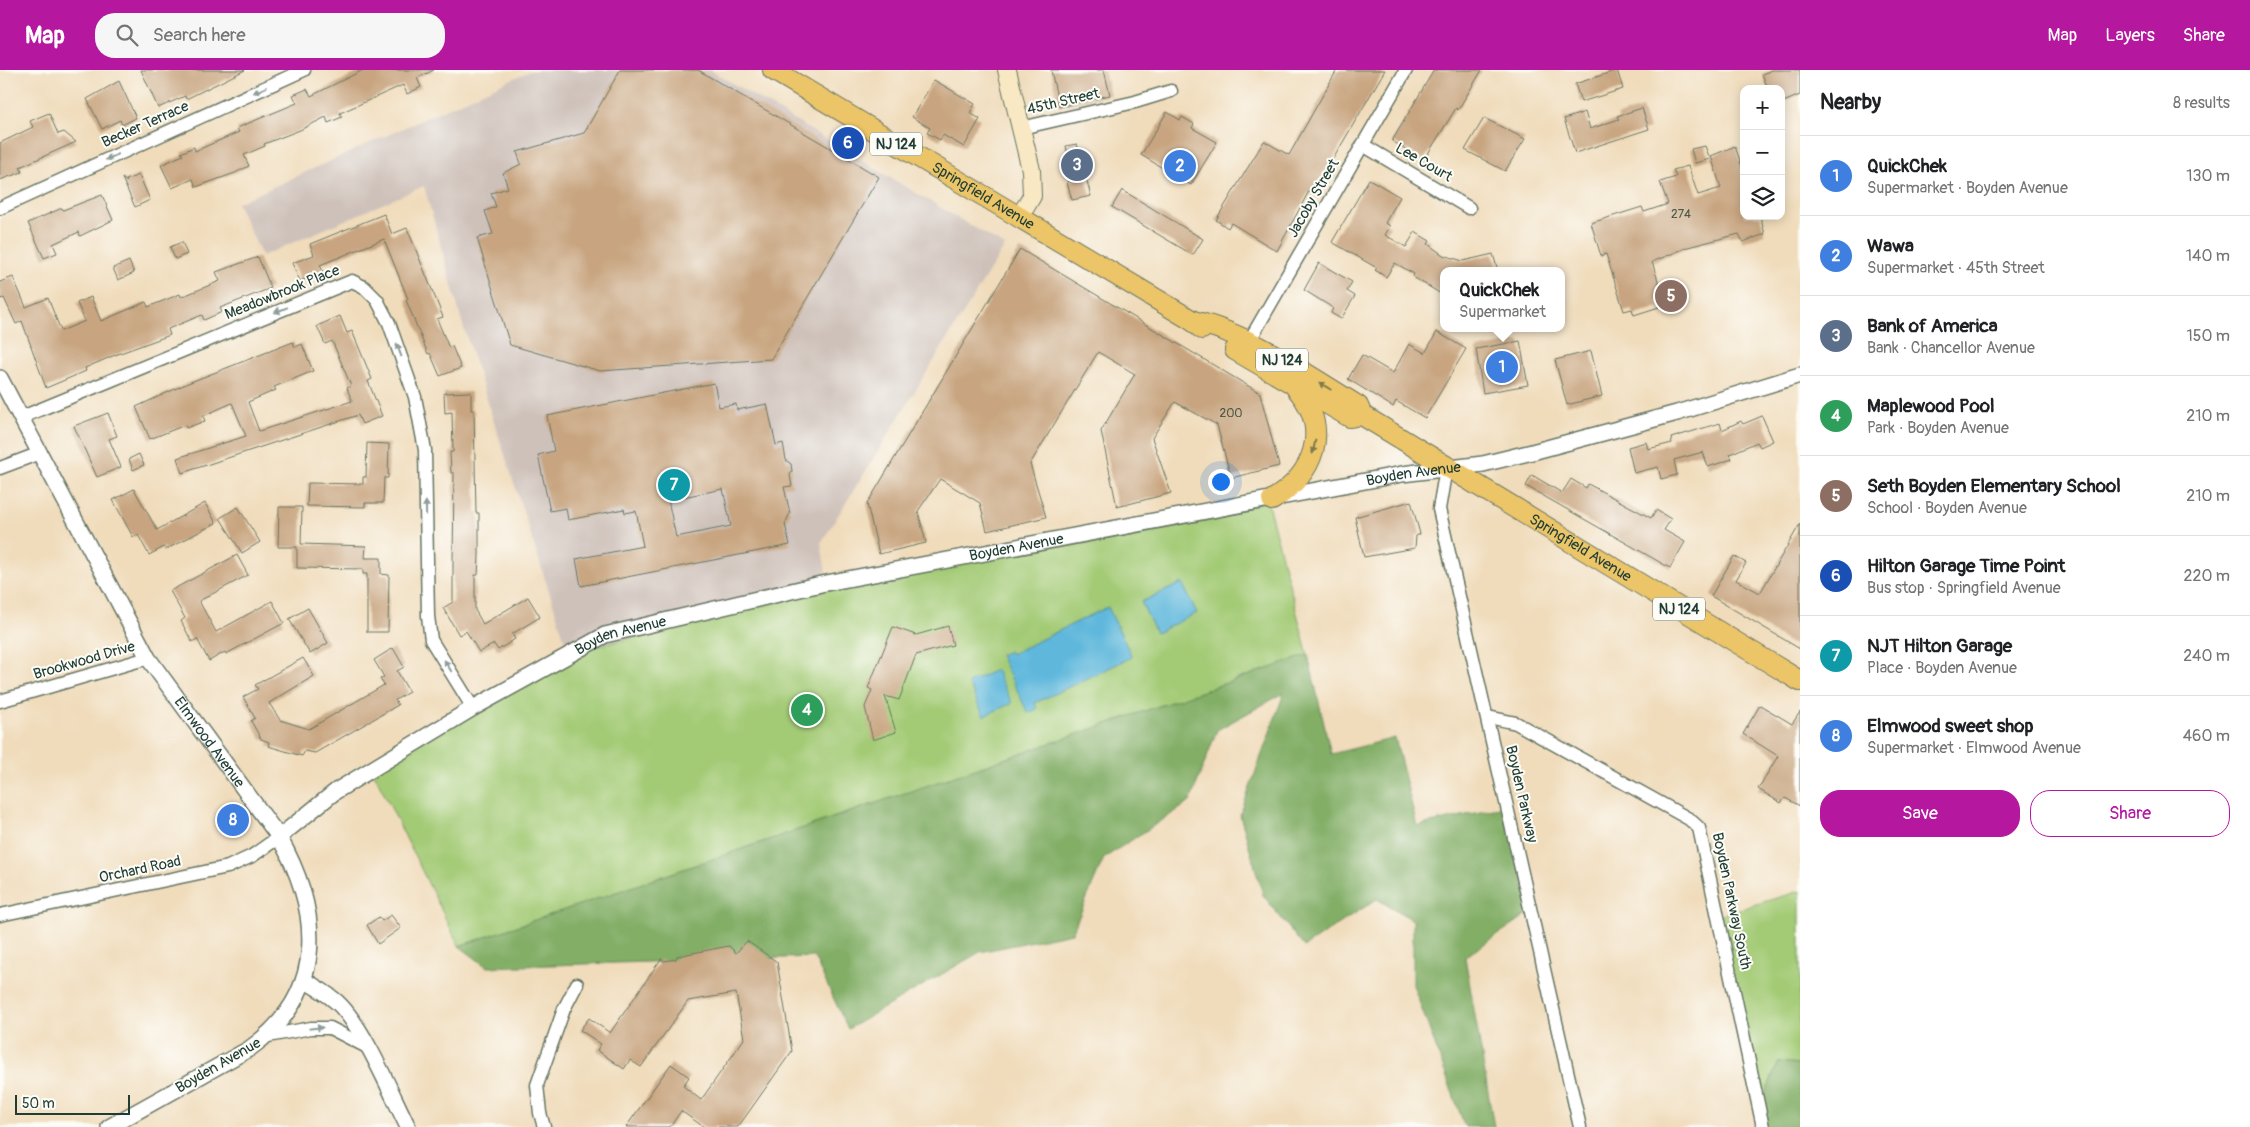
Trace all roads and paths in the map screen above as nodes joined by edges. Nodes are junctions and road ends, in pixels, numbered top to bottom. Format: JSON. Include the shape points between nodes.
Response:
{"nodes":[{"id":1,"x":304,"y":70,"type":"edge"},
{"id":2,"x":773,"y":70,"type":"edge"},
{"id":3,"x":1007,"y":70,"type":"edge"},
{"id":4,"x":1406,"y":70,"type":"edge"},
{"id":5,"x":1172,"y":91,"type":"dead end"},
{"id":6,"x":1020,"y":128,"type":"junction"},
{"id":7,"x":1363,"y":145,"type":"junction"},
{"id":8,"x":0,"y":208,"type":"edge"},
{"id":9,"x":1469,"y":208,"type":"dead end"},
{"id":10,"x":1019,"y":218,"type":"junction"},
{"id":11,"x":1193,"y":321,"type":"junction"},
{"id":12,"x":1248,"y":343,"type":"junction"},
{"id":13,"x":1800,"y":375,"type":"edge"},
{"id":14,"x":1280,"y":376,"type":"junction"},
{"id":15,"x":0,"y":378,"type":"edge"},
{"id":16,"x":1362,"y":415,"type":"junction"},
{"id":17,"x":22,"y":417,"type":"junction"},
{"id":18,"x":40,"y":453,"type":"junction"},
{"id":19,"x":0,"y":468,"type":"edge"},
{"id":20,"x":1446,"y":468,"type":"junction"},
{"id":21,"x":1272,"y":500,"type":"junction"},
{"id":22,"x":148,"y":658,"type":"junction"},
{"id":23,"x":1800,"y":681,"type":"edge"},
{"id":24,"x":0,"y":701,"type":"edge"},
{"id":25,"x":473,"y":708,"type":"junction"},
{"id":26,"x":1488,"y":717,"type":"junction"},
{"id":27,"x":279,"y":837,"type":"junction"},
{"id":28,"x":0,"y":915,"type":"edge"},
{"id":29,"x":304,"y":980,"type":"junction"},
{"id":30,"x":577,"y":984,"type":"dead end"},
{"id":31,"x":268,"y":1036,"type":"junction"},
{"id":32,"x":367,"y":1047,"type":"junction"},
{"id":33,"x":109,"y":1127,"type":"edge"},
{"id":34,"x":408,"y":1127,"type":"edge"},
{"id":35,"x":544,"y":1127,"type":"edge"},
{"id":36,"x":1580,"y":1127,"type":"edge"},
{"id":37,"x":1763,"y":1127,"type":"edge"}],
"edges":[{"from":1,"to":8,"type":"street","name":"Becker Terrace","one_way":true},
{"from":2,"to":10,"type":"main road","name":"Springfield Avenue","number":"NJ 124"},
{"from":3,"to":6,"type":"main road"},
{"from":4,"to":7,"type":"street","name":"Jacoby Street"},
{"from":5,"to":6,"type":"street","name":"45th Street"},
{"from":6,"to":10,"type":"main road","via":[[1031,170],[1032,196]]},
{"from":7,"to":9,"type":"street","name":"Lee Court"},
{"from":7,"to":12,"type":"street","name":"Jacoby Street"},
{"from":10,"to":11,"type":"main road","name":"Springfield Avenue","number":"NJ 124"},
{"from":11,"to":12,"type":"main road","name":"Springfield Avenue","number":"NJ 124","via":[[1215,326]]},
{"from":11,"to":14,"type":"main road","name":"Springfield Avenue","number":"NJ 124","via":[[1211,337]]},
{"from":16,"to":12,"type":"main road","name":"Springfield Avenue","number":"NJ 124","one_way":true,"via":[[1358,406]]},
{"from":13,"to":20,"type":"street","name":"Boyden Avenue","via":[[1677,413],[1532,452],[1484,464]]},
{"from":14,"to":16,"type":"main road","name":"Springfield Avenue","number":"NJ 124","via":[[1350,417]]},
{"from":14,"to":21,"type":"main road","one_way":true,"via":[[1304,398],[1315,422],[1316,438],[1297,481]]},
{"from":15,"to":17,"type":"street","name":"Elmwood Avenue"},
{"from":16,"to":20,"type":"main road","name":"Springfield Avenue","number":"NJ 124"},
{"from":17,"to":18,"type":"street","name":"Elmwood Avenue"},
{"from":25,"to":17,"type":"street","name":"Meadowbrook Place","one_way":true,"via":[[432,640],[428,616],[425,450],[415,397],[389,323],[377,300],[364,287],[352,281]]},
{"from":18,"to":19,"type":"street"},
{"from":18,"to":22,"type":"street","name":"Elmwood Avenue"},
{"from":20,"to":21,"type":"street","name":"Boyden Avenue"},
{"from":20,"to":23,"type":"main road","name":"Springfield Avenue","number":"NJ 124"},
{"from":20,"to":26,"type":"street","name":"Boyden Parkway","via":[[1440,509]]},
{"from":21,"to":25,"type":"street","name":"Boyden Avenue","via":[[822,584],[605,635]]},
{"from":22,"to":24,"type":"street","name":"Brookwood Drive"},
{"from":22,"to":27,"type":"street","name":"Elmwood Avenue"},
{"from":25,"to":27,"type":"street","name":"Boyden Avenue","via":[[325,798]]},
{"from":26,"to":36,"type":"street","name":"Boyden Parkway"},
{"from":26,"to":37,"type":"street","name":"Boyden Parkway South","via":[[1516,723],[1689,819],[1699,828]]},
{"from":27,"to":28,"type":"street","name":"Orchard Road","via":[[252,856],[228,867]]},
{"from":27,"to":29,"type":"street","name":"Elmwood Avenue","via":[[296,867],[305,896],[310,929],[309,963]]},
{"from":29,"to":31,"type":"street","name":"Boyden Avenue","via":[[291,1005]]},
{"from":29,"to":32,"type":"street","via":[[343,1008]]},
{"from":30,"to":35,"type":"street","via":[[564,1008],[537,1085]]},
{"from":31,"to":32,"type":"street","one_way":true,"via":[[330,1028]]},
{"from":31,"to":33,"type":"street","name":"Boyden Avenue"},
{"from":32,"to":34,"type":"street"}]}
